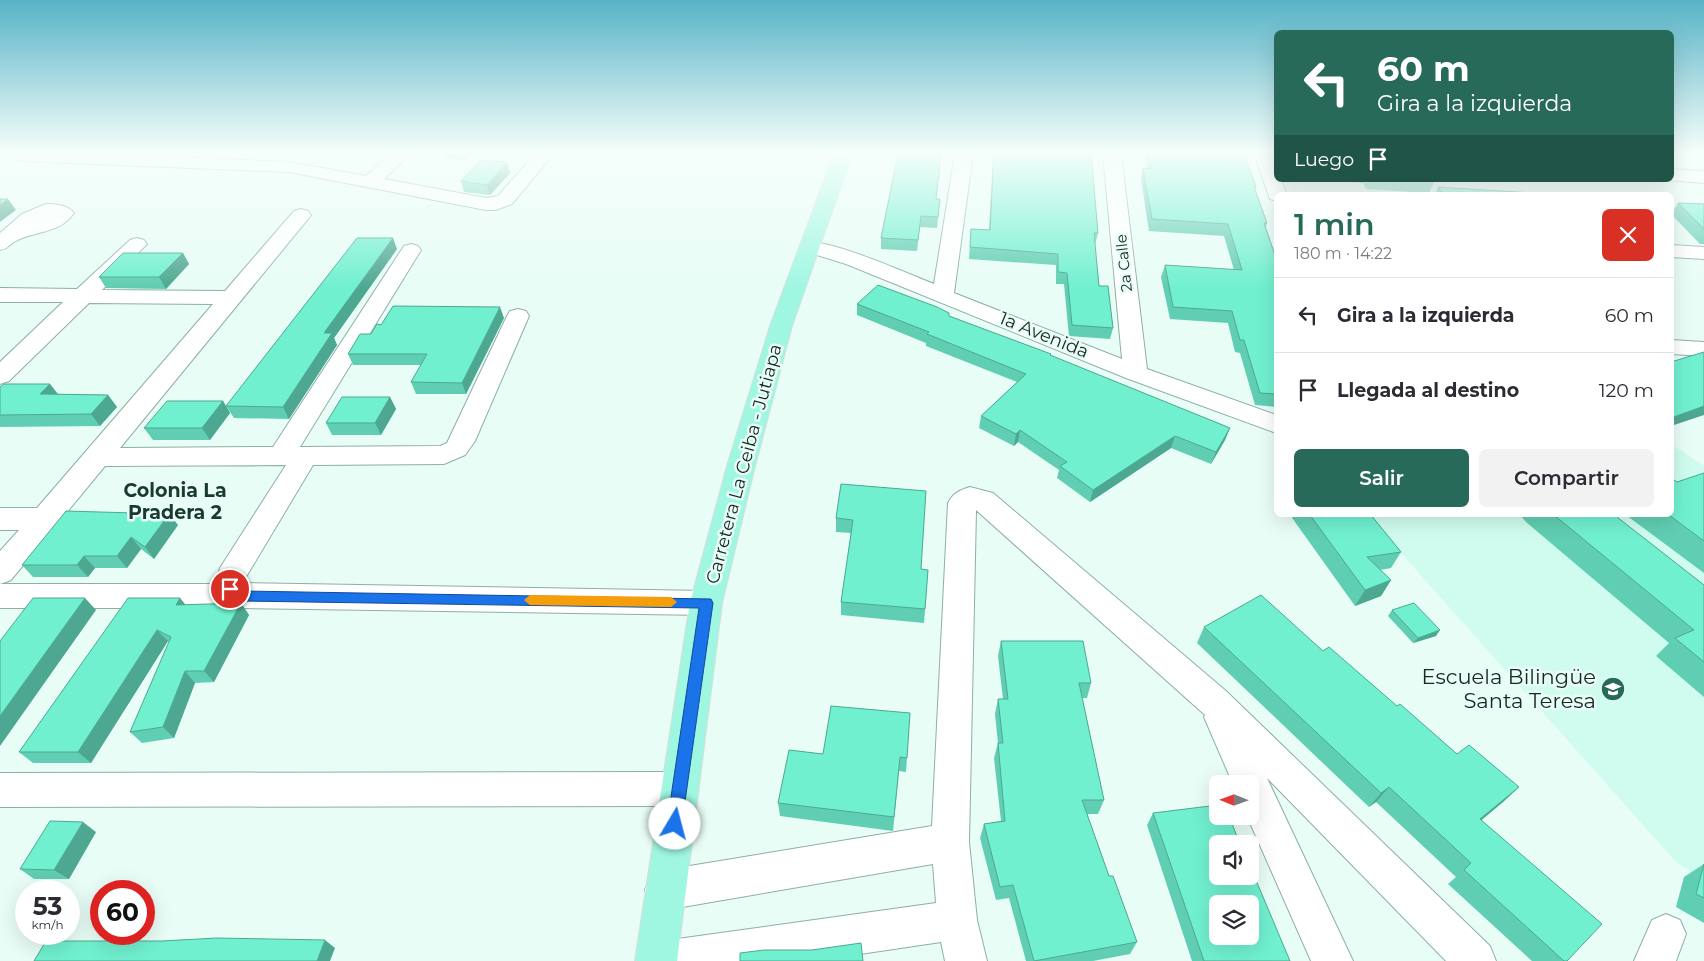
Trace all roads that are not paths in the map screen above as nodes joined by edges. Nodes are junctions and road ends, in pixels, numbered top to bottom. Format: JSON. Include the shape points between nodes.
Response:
{"nodes":[{"id":1,"x":455,"y":199,"type":"edge"},
{"id":2,"x":506,"y":199,"type":"edge"},
{"id":3,"x":828,"y":199,"type":"edge"},
{"id":4,"x":957,"y":199,"type":"edge"},
{"id":5,"x":1117,"y":199,"type":"edge"},
{"id":6,"x":301,"y":216,"type":"dead end"},
{"id":7,"x":137,"y":244,"type":"dead end"},
{"id":8,"x":811,"y":248,"type":"junction"},
{"id":9,"x":411,"y":250,"type":"dead end"},
{"id":10,"x":1674,"y":251,"type":"edge"},
{"id":11,"x":1704,"y":253,"type":"edge"},
{"id":12,"x":943,"y":294,"type":"junction"},
{"id":13,"x":0,"y":295,"type":"edge"},
{"id":14,"x":81,"y":297,"type":"junction"},
{"id":15,"x":231,"y":298,"type":"junction"},
{"id":16,"x":518,"y":316,"type":"dead end"},
{"id":17,"x":1674,"y":347,"type":"edge"},
{"id":18,"x":1700,"y":349,"type":"edge"},
{"id":19,"x":1674,"y":356,"type":"edge"},
{"id":20,"x":1135,"y":373,"type":"junction"},
{"id":21,"x":0,"y":376,"type":"edge"},
{"id":22,"x":1274,"y":423,"type":"edge"},
{"id":23,"x":294,"y":456,"type":"junction"},
{"id":24,"x":97,"y":457,"type":"junction"},
{"id":25,"x":0,"y":519,"type":"edge"},
{"id":26,"x":45,"y":519,"type":"junction"},
{"id":27,"x":0,"y":572,"type":"edge"},
{"id":28,"x":0,"y":596,"type":"edge"},
{"id":29,"x":241,"y":596,"type":"junction"},
{"id":30,"x":706,"y":603,"type":"junction"},
{"id":31,"x":1214,"y":702,"type":"junction"},
{"id":32,"x":680,"y":789,"type":"junction"},
{"id":33,"x":0,"y":790,"type":"edge"},
{"id":34,"x":950,"y":842,"type":"junction"},
{"id":35,"x":665,"y":890,"type":"junction"},
{"id":36,"x":957,"y":920,"type":"junction"},
{"id":37,"x":656,"y":961,"type":"edge"},
{"id":38,"x":670,"y":961,"type":"edge"},
{"id":39,"x":966,"y":961,"type":"edge"},
{"id":40,"x":1332,"y":961,"type":"edge"},
{"id":41,"x":1475,"y":961,"type":"edge"}],
"edges":[{"from":1,"to":2,"type":"street","via":[[496,204]]},
{"from":3,"to":8,"type":"main road","name":"Carretera La Ceiba - Jutiapa"},
{"from":4,"to":12,"type":"street"},
{"from":5,"to":20,"type":"street","name":"2a Calle"},
{"from":6,"to":15,"type":"street"},
{"from":7,"to":14,"type":"street"},
{"from":8,"to":12,"type":"street","name":"1a Avenida"},
{"from":8,"to":30,"type":"main road","name":"Carretera La Ceiba - Jutiapa","via":[[781,326]]},
{"from":9,"to":23,"type":"street"},
{"from":10,"to":11,"type":"street"},
{"from":12,"to":20,"type":"street","name":"1a Avenida"},
{"from":13,"to":14,"type":"street"},
{"from":14,"to":15,"type":"street"},
{"from":14,"to":21,"type":"street"},
{"from":15,"to":24,"type":"street"},
{"from":16,"to":23,"type":"street","via":[[456,449],[444,455]]},
{"from":17,"to":18,"type":"street"},
{"from":18,"to":19,"type":"street"},
{"from":20,"to":22,"type":"street","name":"1a Avenida"},
{"from":23,"to":24,"type":"street"},
{"from":23,"to":29,"type":"street","via":[[231,576],[230,589]]},
{"from":24,"to":26,"type":"street"},
{"from":25,"to":26,"type":"street"},
{"from":26,"to":27,"type":"street"},
{"from":28,"to":29,"type":"street"},
{"from":29,"to":30,"type":"street"},
{"from":30,"to":32,"type":"main road","name":"Carretera La Ceiba - Jutiapa"},
{"from":31,"to":34,"type":"street","via":[[983,500],[970,497],[962,503]]},
{"from":31,"to":40,"type":"street"},
{"from":31,"to":41,"type":"street"},
{"from":32,"to":33,"type":"street"},
{"from":32,"to":35,"type":"main road","name":"Carretera La Ceiba - Jutiapa"},
{"from":34,"to":35,"type":"street"},
{"from":34,"to":36,"type":"street"},
{"from":35,"to":37,"type":"main road","name":"Carretera La Ceiba - Jutiapa"},
{"from":36,"to":38,"type":"street"},
{"from":36,"to":39,"type":"street"}]}
